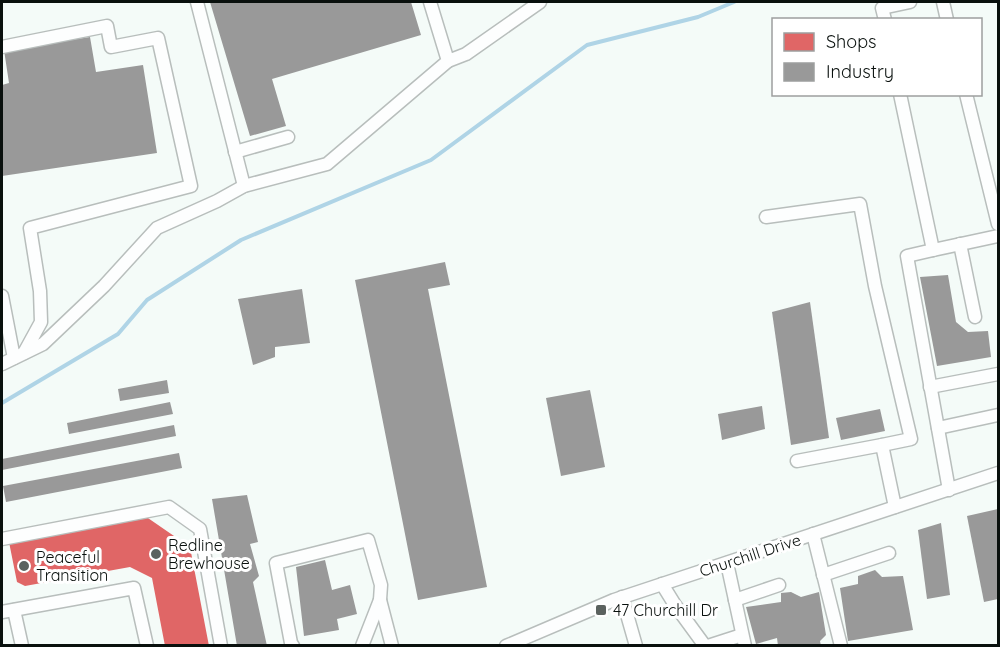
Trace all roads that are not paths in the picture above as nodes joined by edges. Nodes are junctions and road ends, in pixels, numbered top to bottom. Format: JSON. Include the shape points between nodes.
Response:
{"nodes":[{"id":1,"x":197,"y":2,"type":"edge"},
{"id":2,"x":430,"y":2,"type":"edge"},
{"id":3,"x":540,"y":2,"type":"edge"},
{"id":4,"x":910,"y":2,"type":"edge"},
{"id":5,"x":943,"y":2,"type":"edge"},
{"id":6,"x":884,"y":18,"type":"edge"},
{"id":7,"x":947,"y":18,"type":"edge"},
{"id":8,"x":2,"y":47,"type":"edge"},
{"id":9,"x":448,"y":61,"type":"junction"},
{"id":10,"x":901,"y":96,"type":"edge"},
{"id":11,"x":967,"y":96,"type":"edge"},
{"id":12,"x":288,"y":137,"type":"dead end"},
{"id":13,"x":235,"y":152,"type":"junction"},
{"id":14,"x":244,"y":186,"type":"junction"},
{"id":15,"x":766,"y":217,"type":"dead end"},
{"id":16,"x":999,"y":224,"type":"edge"},
{"id":17,"x":999,"y":236,"type":"edge"},
{"id":18,"x":960,"y":244,"type":"junction"},
{"id":19,"x":933,"y":250,"type":"junction"},
{"id":20,"x":2,"y":296,"type":"edge"},
{"id":21,"x":975,"y":317,"type":"dead end"},
{"id":22,"x":6,"y":342,"type":"edge"},
{"id":23,"x":19,"y":356,"type":"junction"},
{"id":24,"x":2,"y":364,"type":"edge"},
{"id":25,"x":999,"y":374,"type":"edge"},
{"id":26,"x":930,"y":387,"type":"junction"},
{"id":27,"x":999,"y":414,"type":"edge"},
{"id":28,"x":938,"y":428,"type":"junction"},
{"id":29,"x":882,"y":445,"type":"junction"},
{"id":30,"x":797,"y":461,"type":"dead end"},
{"id":31,"x":999,"y":473,"type":"edge"},
{"id":32,"x":949,"y":490,"type":"junction"},
{"id":33,"x":895,"y":507,"type":"junction"},
{"id":34,"x":813,"y":534,"type":"junction"},
{"id":35,"x":2,"y":539,"type":"edge"},
{"id":36,"x":889,"y":554,"type":"dead end"},
{"id":37,"x":727,"y":562,"type":"junction"},
{"id":38,"x":823,"y":575,"type":"junction"},
{"id":39,"x":662,"y":584,"type":"junction"},
{"id":40,"x":779,"y":585,"type":"dead end"},
{"id":41,"x":622,"y":597,"type":"junction"},
{"id":42,"x":380,"y":600,"type":"junction"},
{"id":43,"x":735,"y":600,"type":"junction"},
{"id":44,"x":8,"y":611,"type":"edge"},
{"id":45,"x":744,"y":640,"type":"edge"},
{"id":46,"x":22,"y":645,"type":"edge"},
{"id":47,"x":147,"y":645,"type":"edge"},
{"id":48,"x":221,"y":645,"type":"edge"},
{"id":49,"x":291,"y":645,"type":"edge"},
{"id":50,"x":362,"y":645,"type":"edge"},
{"id":51,"x":392,"y":645,"type":"edge"},
{"id":52,"x":506,"y":645,"type":"edge"},
{"id":53,"x":636,"y":645,"type":"edge"},
{"id":54,"x":706,"y":645,"type":"edge"},
{"id":55,"x":841,"y":645,"type":"edge"}],
"edges":[{"from":1,"to":13,"type":"street"},
{"from":2,"to":9,"type":"street"},
{"from":3,"to":9,"type":"street","via":[[466,54]]},
{"from":4,"to":6,"type":"street","via":[[882,8]]},
{"from":5,"to":7,"type":"street"},
{"from":8,"to":23,"type":"street","via":[[107,27],[111,47],[158,38],[191,186],[30,228],[41,322]]},
{"from":9,"to":14,"type":"street","via":[[327,164]]},
{"from":10,"to":19,"type":"street"},
{"from":11,"to":16,"type":"street"},
{"from":12,"to":13,"type":"street"},
{"from":13,"to":14,"type":"street"},
{"from":14,"to":23,"type":"street","via":[[157,228],[43,344]]},
{"from":15,"to":29,"type":"street","via":[[860,204],[911,439]]},
{"from":17,"to":18,"type":"street"},
{"from":18,"to":19,"type":"street"},
{"from":18,"to":21,"type":"street"},
{"from":19,"to":26,"type":"street","via":[[907,256]]},
{"from":20,"to":22,"type":"street"},
{"from":22,"to":23,"type":"street"},
{"from":23,"to":24,"type":"street"},
{"from":25,"to":26,"type":"street"},
{"from":26,"to":28,"type":"street"},
{"from":27,"to":28,"type":"street"},
{"from":28,"to":32,"type":"street"},
{"from":29,"to":30,"type":"street"},
{"from":29,"to":33,"type":"street"},
{"from":31,"to":32,"type":"street","name":"Churchill Drive"},
{"from":32,"to":33,"type":"street","name":"Churchill Drive"},
{"from":33,"to":34,"type":"street","name":"Churchill Drive"},
{"from":34,"to":37,"type":"street","name":"Churchill Drive"},
{"from":34,"to":38,"type":"street"},
{"from":35,"to":48,"type":"street","via":[[169,507],[200,529]]},
{"from":36,"to":38,"type":"street"},
{"from":37,"to":39,"type":"street","name":"Churchill Drive"},
{"from":37,"to":43,"type":"street"},
{"from":38,"to":55,"type":"street"},
{"from":39,"to":41,"type":"street","name":"Churchill Drive"},
{"from":39,"to":54,"type":"street"},
{"from":40,"to":43,"type":"street"},
{"from":41,"to":52,"type":"street","name":"Churchill Drive"},
{"from":41,"to":53,"type":"street"},
{"from":42,"to":49,"type":"street","via":[[381,585],[368,540],[276,563]]},
{"from":42,"to":50,"type":"street"},
{"from":42,"to":51,"type":"street"},
{"from":43,"to":45,"type":"street"},
{"from":44,"to":46,"type":"street"},
{"from":44,"to":47,"type":"street","via":[[134,588]]},
{"from":45,"to":54,"type":"street"}]}
